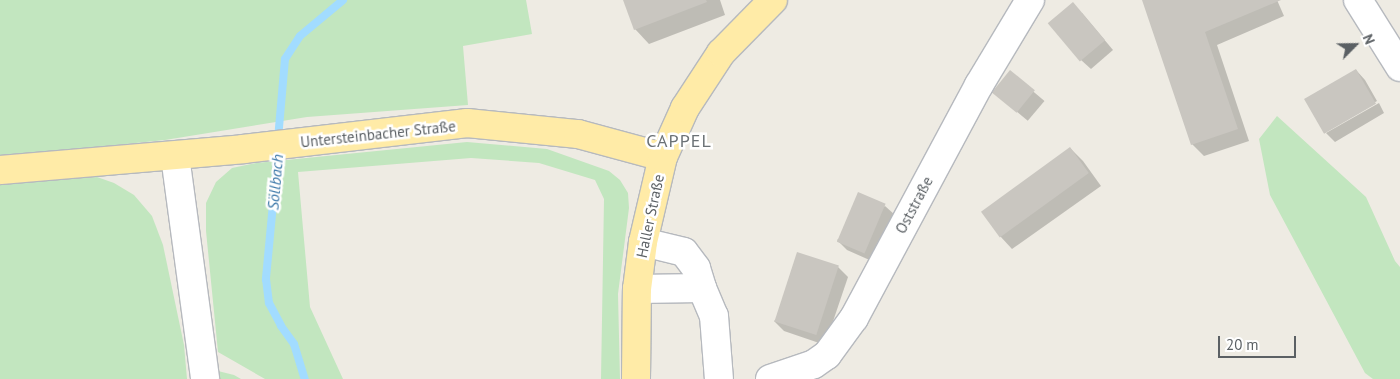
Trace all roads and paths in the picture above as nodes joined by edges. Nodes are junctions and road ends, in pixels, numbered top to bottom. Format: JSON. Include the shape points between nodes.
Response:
{"nodes":[{"id":1,"x":773,"y":0,"type":"edge"},
{"id":2,"x":1030,"y":0,"type":"edge"},
{"id":3,"x":1359,"y":1,"type":"edge"},
{"id":4,"x":1400,"y":66,"type":"edge"},
{"id":5,"x":175,"y":156,"type":"junction"},
{"id":6,"x":663,"y":157,"type":"junction"},
{"id":7,"x":0,"y":170,"type":"edge"},
{"id":8,"x":643,"y":242,"type":"junction"},
{"id":9,"x":702,"y":288,"type":"junction"},
{"id":10,"x":637,"y":289,"type":"junction"},
{"id":11,"x":205,"y":379,"type":"edge"},
{"id":12,"x":636,"y":379,"type":"edge"},
{"id":13,"x":719,"y":379,"type":"edge"},
{"id":14,"x":770,"y":379,"type":"edge"}],
"edges":[{"from":1,"to":6,"type":"main road","name":"Haller Straße","via":[[721,53],[685,108]]},
{"from":2,"to":14,"type":"street","name":"Oststraße","via":[[979,85],[854,318],[827,355],[814,364]]},
{"from":3,"to":4,"type":"street"},
{"from":5,"to":6,"type":"main road","name":"Untersteinbacher Straße","via":[[467,124],[578,134]]},
{"from":5,"to":7,"type":"main road","name":"Untersteinbacher Straße"},
{"from":5,"to":11,"type":"street"},
{"from":6,"to":8,"type":"main road","name":"Haller Straße"},
{"from":8,"to":9,"type":"street","via":[[684,252],[696,268]]},
{"from":8,"to":10,"type":"main road","name":"Haller Straße"},
{"from":9,"to":10,"type":"street"},
{"from":9,"to":13,"type":"street","via":[[714,316]]},
{"from":10,"to":12,"type":"main road","name":"Haller Straße"}]}
